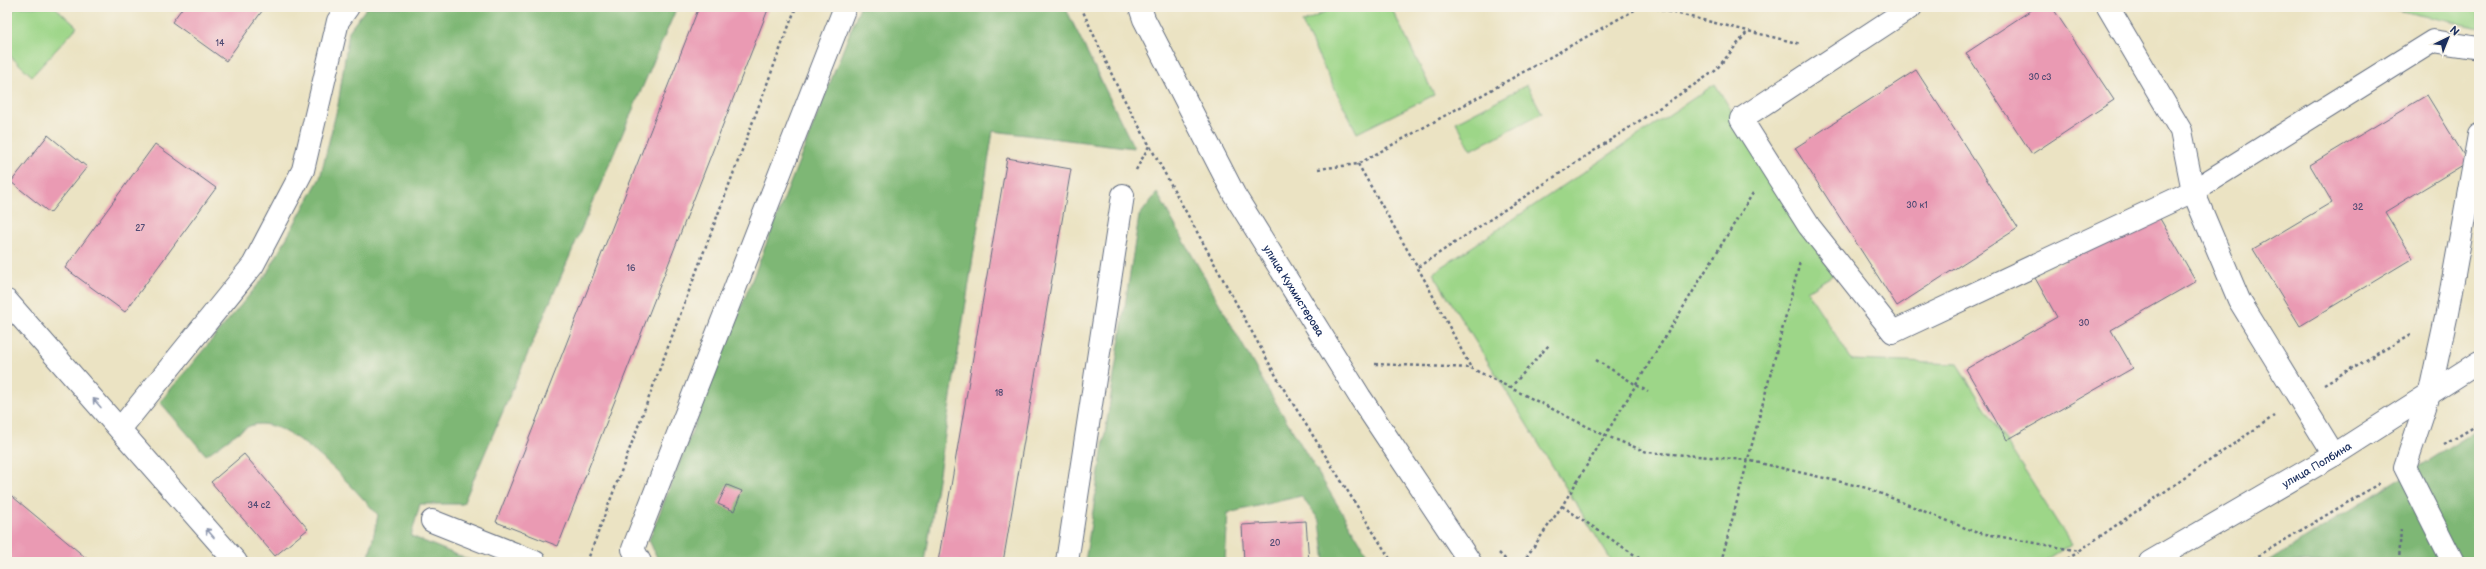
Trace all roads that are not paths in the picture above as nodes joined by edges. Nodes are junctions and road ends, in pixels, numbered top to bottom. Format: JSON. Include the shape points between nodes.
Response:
{"nodes":[{"id":1,"x":348,"y":7,"type":"edge"},
{"id":2,"x":845,"y":7,"type":"edge"},
{"id":3,"x":1140,"y":7,"type":"edge"},
{"id":4,"x":1911,"y":7,"type":"edge"},
{"id":5,"x":2108,"y":7,"type":"edge"},
{"id":6,"x":2479,"y":48,"type":"edge"},
{"id":7,"x":2479,"y":134,"type":"edge"},
{"id":8,"x":2193,"y":191,"type":"junction"},
{"id":9,"x":1123,"y":195,"type":"dead end"},
{"id":10,"x":7,"y":301,"type":"edge"},
{"id":11,"x":2479,"y":362,"type":"edge"},
{"id":12,"x":2430,"y":392,"type":"junction"},
{"id":13,"x":120,"y":429,"type":"junction"},
{"id":14,"x":2334,"y":454,"type":"junction"},
{"id":15,"x":432,"y":521,"type":"dead end"},
{"id":16,"x":236,"y":562,"type":"edge"},
{"id":17,"x":535,"y":562,"type":"edge"},
{"id":18,"x":640,"y":562,"type":"edge"},
{"id":19,"x":1067,"y":562,"type":"edge"},
{"id":20,"x":1470,"y":562,"type":"edge"},
{"id":21,"x":2150,"y":562,"type":"edge"},
{"id":22,"x":2453,"y":562,"type":"edge"}],
"edges":[{"from":1,"to":13,"type":"street","via":[[338,21],[303,170],[254,265]]},
{"from":2,"to":18,"type":"street","via":[[633,549]]},
{"from":3,"to":20,"type":"street","name":"улица Кухмистерова","via":[[1234,194],[1360,397]]},
{"from":4,"to":8,"type":"street","via":[[1741,119],[1809,226],[1893,332]]},
{"from":5,"to":8,"type":"street","via":[[2181,131]]},
{"from":6,"to":8,"type":"street","via":[[2433,41]]},
{"from":7,"to":12,"type":"street"},
{"from":8,"to":14,"type":"street","via":[[2239,300]]},
{"from":9,"to":19,"type":"street"},
{"from":13,"to":10,"type":"street","one_way":true},
{"from":11,"to":12,"type":"street","name":"улица Полбина"},
{"from":12,"to":14,"type":"street","name":"улица Полбина"},
{"from":12,"to":22,"type":"street","via":[[2405,468]]},
{"from":16,"to":13,"type":"street","one_way":true},
{"from":14,"to":21,"type":"street","name":"улица Полбина"},
{"from":15,"to":17,"type":"street"}]}
